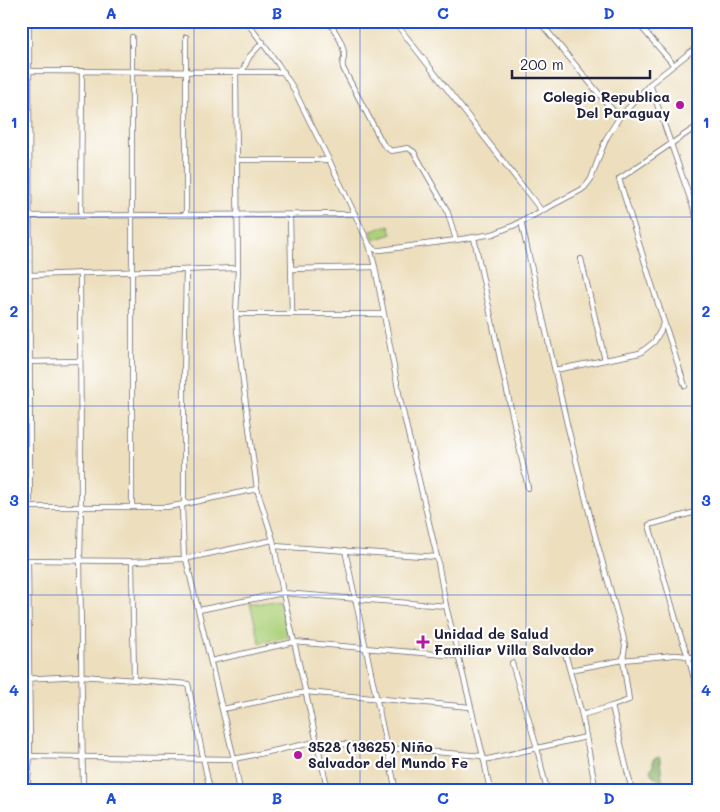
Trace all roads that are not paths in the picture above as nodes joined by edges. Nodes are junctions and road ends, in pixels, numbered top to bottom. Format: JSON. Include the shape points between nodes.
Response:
{"nodes":[{"id":1,"x":29,"y":21,"type":"edge"},
{"id":2,"x":246,"y":21,"type":"edge"},
{"id":3,"x":328,"y":21,"type":"edge"},
{"id":4,"x":394,"y":21,"type":"edge"},
{"id":5,"x":539,"y":21,"type":"edge"},
{"id":6,"x":636,"y":21,"type":"edge"},
{"id":7,"x":132,"y":37,"type":"dead end"},
{"id":8,"x":186,"y":37,"type":"dead end"},
{"id":9,"x":263,"y":42,"type":"junction"},
{"id":10,"x":698,"y":47,"type":"edge"},
{"id":11,"x":673,"y":64,"type":"junction"},
{"id":12,"x":21,"y":71,"type":"edge"},
{"id":13,"x":29,"y":71,"type":"junction"},
{"id":14,"x":82,"y":71,"type":"junction"},
{"id":15,"x":132,"y":71,"type":"junction"},
{"id":16,"x":186,"y":72,"type":"junction"},
{"id":17,"x":239,"y":72,"type":"junction"},
{"id":18,"x":284,"y":72,"type":"junction"},
{"id":19,"x":650,"y":84,"type":"junction"},
{"id":20,"x":618,"y":118,"type":"junction"},
{"id":21,"x":699,"y":125,"type":"edge"},
{"id":22,"x":671,"y":144,"type":"junction"},
{"id":23,"x":237,"y":160,"type":"junction"},
{"id":24,"x":329,"y":160,"type":"junction"},
{"id":25,"x":541,"y":210,"type":"junction"},
{"id":26,"x":354,"y":214,"type":"junction"},
{"id":27,"x":186,"y":215,"type":"junction"},
{"id":28,"x":238,"y":215,"type":"junction"},
{"id":29,"x":290,"y":215,"type":"junction"},
{"id":30,"x":21,"y":216,"type":"edge"},
{"id":31,"x":29,"y":216,"type":"junction"},
{"id":32,"x":82,"y":216,"type":"junction"},
{"id":33,"x":132,"y":216,"type":"junction"},
{"id":34,"x":521,"y":222,"type":"junction"},
{"id":35,"x":699,"y":224,"type":"edge"},
{"id":36,"x":474,"y":238,"type":"junction"},
{"id":37,"x":456,"y":240,"type":"junction"},
{"id":38,"x":368,"y":244,"type":"junction"},
{"id":39,"x":581,"y":259,"type":"dead end"},
{"id":40,"x":374,"y":267,"type":"junction"},
{"id":41,"x":238,"y":268,"type":"junction"},
{"id":42,"x":186,"y":270,"type":"junction"},
{"id":43,"x":291,"y":270,"type":"junction"},
{"id":44,"x":132,"y":271,"type":"junction"},
{"id":45,"x":80,"y":273,"type":"junction"},
{"id":46,"x":30,"y":275,"type":"junction"},
{"id":47,"x":236,"y":314,"type":"junction"},
{"id":48,"x":292,"y":314,"type":"junction"},
{"id":49,"x":383,"y":314,"type":"junction"},
{"id":50,"x":663,"y":319,"type":"junction"},
{"id":51,"x":605,"y":360,"type":"junction"},
{"id":52,"x":80,"y":361,"type":"junction"},
{"id":53,"x":21,"y":362,"type":"edge"},
{"id":54,"x":30,"y":362,"type":"junction"},
{"id":55,"x":555,"y":370,"type":"junction"},
{"id":56,"x":685,"y":386,"type":"dead end"},
{"id":57,"x":528,"y":488,"type":"dead end"},
{"id":58,"x":257,"y":489,"type":"junction"},
{"id":59,"x":183,"y":505,"type":"junction"},
{"id":60,"x":21,"y":507,"type":"edge"},
{"id":61,"x":30,"y":507,"type":"junction"},
{"id":62,"x":81,"y":507,"type":"junction"},
{"id":63,"x":132,"y":507,"type":"junction"},
{"id":64,"x":699,"y":511,"type":"edge"},
{"id":65,"x":274,"y":543,"type":"junction"},
{"id":66,"x":345,"y":550,"type":"junction"},
{"id":67,"x":438,"y":556,"type":"junction"},
{"id":68,"x":185,"y":559,"type":"junction"},
{"id":69,"x":21,"y":560,"type":"edge"},
{"id":70,"x":28,"y":560,"type":"junction"},
{"id":71,"x":80,"y":560,"type":"junction"},
{"id":72,"x":132,"y":561,"type":"junction"},
{"id":73,"x":21,"y":590,"type":"edge"},
{"id":74,"x":29,"y":591,"type":"junction"},
{"id":75,"x":282,"y":593,"type":"junction"},
{"id":76,"x":355,"y":598,"type":"junction"},
{"id":77,"x":446,"y":606,"type":"junction"},
{"id":78,"x":199,"y":610,"type":"junction"},
{"id":79,"x":294,"y":642,"type":"junction"},
{"id":80,"x":366,"y":648,"type":"junction"},
{"id":81,"x":565,"y":653,"type":"dead end"},
{"id":82,"x":458,"y":656,"type":"junction"},
{"id":83,"x":688,"y":656,"type":"junction"},
{"id":84,"x":699,"y":658,"type":"edge"},
{"id":85,"x":623,"y":660,"type":"junction"},
{"id":86,"x":211,"y":661,"type":"junction"},
{"id":87,"x":512,"y":663,"type":"dead end"},
{"id":88,"x":570,"y":670,"type":"junction"},
{"id":89,"x":82,"y":676,"type":"junction"},
{"id":90,"x":21,"y":679,"type":"edge"},
{"id":91,"x":29,"y":679,"type":"junction"},
{"id":92,"x":134,"y":680,"type":"junction"},
{"id":93,"x":306,"y":692,"type":"junction"},
{"id":94,"x":699,"y":697,"type":"edge"},
{"id":95,"x":376,"y":699,"type":"junction"},
{"id":96,"x":612,"y":706,"type":"junction"},
{"id":97,"x":470,"y":708,"type":"junction"},
{"id":98,"x":223,"y":709,"type":"junction"},
{"id":99,"x":582,"y":715,"type":"junction"},
{"id":100,"x":586,"y":737,"type":"junction"},
{"id":101,"x":316,"y":742,"type":"junction"},
{"id":102,"x":387,"y":748,"type":"junction"},
{"id":103,"x":537,"y":748,"type":"junction"},
{"id":104,"x":21,"y":756,"type":"edge"},
{"id":105,"x":30,"y":756,"type":"junction"},
{"id":106,"x":83,"y":756,"type":"junction"},
{"id":107,"x":204,"y":758,"type":"junction"},
{"id":108,"x":483,"y":758,"type":"junction"},
{"id":109,"x":234,"y":759,"type":"junction"},
{"id":110,"x":27,"y":791,"type":"edge"},
{"id":111,"x":82,"y":791,"type":"edge"},
{"id":112,"x":210,"y":791,"type":"edge"},
{"id":113,"x":240,"y":791,"type":"edge"},
{"id":114,"x":328,"y":791,"type":"edge"},
{"id":115,"x":396,"y":791,"type":"edge"},
{"id":116,"x":490,"y":791,"type":"edge"},
{"id":117,"x":547,"y":791,"type":"edge"},
{"id":118,"x":596,"y":791,"type":"edge"},
{"id":119,"x":632,"y":791,"type":"edge"},
{"id":120,"x":649,"y":791,"type":"edge"},
{"id":121,"x":660,"y":791,"type":"edge"}],
"edges":[{"from":1,"to":13,"type":"street"},
{"from":2,"to":9,"type":"street"},
{"from":3,"to":37,"type":"street","via":[[342,47],[342,68],[382,142],[391,152],[408,148],[414,152],[447,210]]},
{"from":4,"to":25,"type":"street"},
{"from":5,"to":20,"type":"street"},
{"from":6,"to":11,"type":"street"},
{"from":7,"to":15,"type":"street"},
{"from":8,"to":16,"type":"street"},
{"from":9,"to":17,"type":"street"},
{"from":9,"to":18,"type":"street"},
{"from":10,"to":11,"type":"street"},
{"from":11,"to":19,"type":"street"},
{"from":12,"to":13,"type":"street"},
{"from":13,"to":14,"type":"street"},
{"from":13,"to":31,"type":"street"},
{"from":14,"to":15,"type":"street"},
{"from":14,"to":32,"type":"street"},
{"from":15,"to":16,"type":"street"},
{"from":15,"to":33,"type":"street"},
{"from":16,"to":17,"type":"street"},
{"from":16,"to":27,"type":"street"},
{"from":17,"to":18,"type":"street"},
{"from":17,"to":23,"type":"street"},
{"from":18,"to":24,"type":"street"},
{"from":19,"to":20,"type":"street"},
{"from":19,"to":22,"type":"street"},
{"from":20,"to":25,"type":"street","via":[[589,183]]},
{"from":21,"to":22,"type":"street"},
{"from":22,"to":35,"type":"street"},
{"from":22,"to":50,"type":"street","via":[[619,179]]},
{"from":23,"to":24,"type":"street"},
{"from":23,"to":28,"type":"street"},
{"from":24,"to":26,"type":"street"},
{"from":25,"to":34,"type":"street"},
{"from":26,"to":29,"type":"street"},
{"from":26,"to":38,"type":"street"},
{"from":27,"to":28,"type":"street"},
{"from":27,"to":33,"type":"street"},
{"from":28,"to":29,"type":"street"},
{"from":28,"to":41,"type":"street"},
{"from":29,"to":43,"type":"street"},
{"from":30,"to":31,"type":"street"},
{"from":31,"to":32,"type":"street"},
{"from":31,"to":46,"type":"street"},
{"from":32,"to":33,"type":"street"},
{"from":33,"to":44,"type":"street"},
{"from":34,"to":36,"type":"street"},
{"from":34,"to":55,"type":"street"},
{"from":36,"to":37,"type":"street"},
{"from":36,"to":57,"type":"street"},
{"from":37,"to":38,"type":"street","via":[[381,250]]},
{"from":38,"to":40,"type":"street"},
{"from":39,"to":51,"type":"street"},
{"from":40,"to":43,"type":"street"},
{"from":40,"to":49,"type":"street"},
{"from":41,"to":42,"type":"street"},
{"from":41,"to":47,"type":"street"},
{"from":42,"to":44,"type":"street"},
{"from":42,"to":59,"type":"street"},
{"from":43,"to":48,"type":"street"},
{"from":44,"to":45,"type":"street"},
{"from":44,"to":63,"type":"street"},
{"from":45,"to":46,"type":"street"},
{"from":45,"to":52,"type":"street"},
{"from":46,"to":54,"type":"street"},
{"from":47,"to":48,"type":"street"},
{"from":47,"to":58,"type":"street"},
{"from":48,"to":49,"type":"street"},
{"from":49,"to":67,"type":"street"},
{"from":50,"to":51,"type":"street","via":[[654,342],[640,353]]},
{"from":50,"to":56,"type":"street"},
{"from":51,"to":55,"type":"street"},
{"from":52,"to":54,"type":"street"},
{"from":52,"to":62,"type":"street"},
{"from":53,"to":54,"type":"street"},
{"from":54,"to":61,"type":"street"},
{"from":55,"to":85,"type":"street","via":[[623,635]]},
{"from":58,"to":59,"type":"street"},
{"from":58,"to":65,"type":"street"},
{"from":59,"to":63,"type":"street"},
{"from":59,"to":68,"type":"street"},
{"from":60,"to":61,"type":"street"},
{"from":61,"to":62,"type":"street"},
{"from":62,"to":63,"type":"street"},
{"from":62,"to":71,"type":"street"},
{"from":64,"to":83,"type":"street","via":[[649,525]]},
{"from":65,"to":66,"type":"street"},
{"from":65,"to":68,"type":"street"},
{"from":65,"to":75,"type":"street"},
{"from":66,"to":67,"type":"street"},
{"from":66,"to":76,"type":"street"},
{"from":67,"to":77,"type":"street"},
{"from":68,"to":72,"type":"street"},
{"from":68,"to":78,"type":"street"},
{"from":69,"to":70,"type":"street"},
{"from":70,"to":71,"type":"street"},
{"from":70,"to":74,"type":"street"},
{"from":71,"to":72,"type":"street"},
{"from":71,"to":89,"type":"street"},
{"from":72,"to":92,"type":"street"},
{"from":73,"to":74,"type":"street"},
{"from":74,"to":91,"type":"street"},
{"from":75,"to":76,"type":"street"},
{"from":75,"to":78,"type":"street"},
{"from":75,"to":79,"type":"street"},
{"from":76,"to":77,"type":"street"},
{"from":76,"to":80,"type":"street"},
{"from":77,"to":82,"type":"street"},
{"from":78,"to":86,"type":"street"},
{"from":79,"to":80,"type":"street"},
{"from":79,"to":86,"type":"street"},
{"from":79,"to":93,"type":"street"},
{"from":80,"to":82,"type":"street"},
{"from":80,"to":95,"type":"street"},
{"from":81,"to":88,"type":"street"},
{"from":82,"to":97,"type":"street"},
{"from":83,"to":84,"type":"street"},
{"from":83,"to":85,"type":"street"},
{"from":83,"to":94,"type":"street"},
{"from":85,"to":88,"type":"street"},
{"from":85,"to":96,"type":"street","via":[[629,700]]},
{"from":86,"to":98,"type":"street"},
{"from":87,"to":103,"type":"street"},
{"from":88,"to":99,"type":"street"},
{"from":89,"to":91,"type":"street"},
{"from":89,"to":92,"type":"street"},
{"from":89,"to":106,"type":"street"},
{"from":90,"to":91,"type":"street"},
{"from":91,"to":105,"type":"street"},
{"from":92,"to":107,"type":"street","via":[[188,684]]},
{"from":93,"to":95,"type":"street"},
{"from":93,"to":98,"type":"street"},
{"from":93,"to":101,"type":"street"},
{"from":95,"to":97,"type":"street"},
{"from":95,"to":102,"type":"street"},
{"from":96,"to":99,"type":"street"},
{"from":96,"to":119,"type":"street"},
{"from":97,"to":108,"type":"street"},
{"from":98,"to":109,"type":"street"},
{"from":99,"to":100,"type":"street"},
{"from":100,"to":103,"type":"street"},
{"from":100,"to":118,"type":"street"},
{"from":101,"to":102,"type":"street"},
{"from":101,"to":109,"type":"street"},
{"from":101,"to":114,"type":"street"},
{"from":102,"to":108,"type":"street"},
{"from":102,"to":115,"type":"street"},
{"from":103,"to":108,"type":"street"},
{"from":103,"to":117,"type":"street"},
{"from":104,"to":105,"type":"street"},
{"from":105,"to":106,"type":"street"},
{"from":105,"to":110,"type":"street"},
{"from":106,"to":107,"type":"street"},
{"from":106,"to":111,"type":"street"},
{"from":107,"to":109,"type":"street"},
{"from":107,"to":112,"type":"street"},
{"from":108,"to":116,"type":"street"},
{"from":109,"to":113,"type":"street"},
{"from":120,"to":121,"type":"street"}]}
